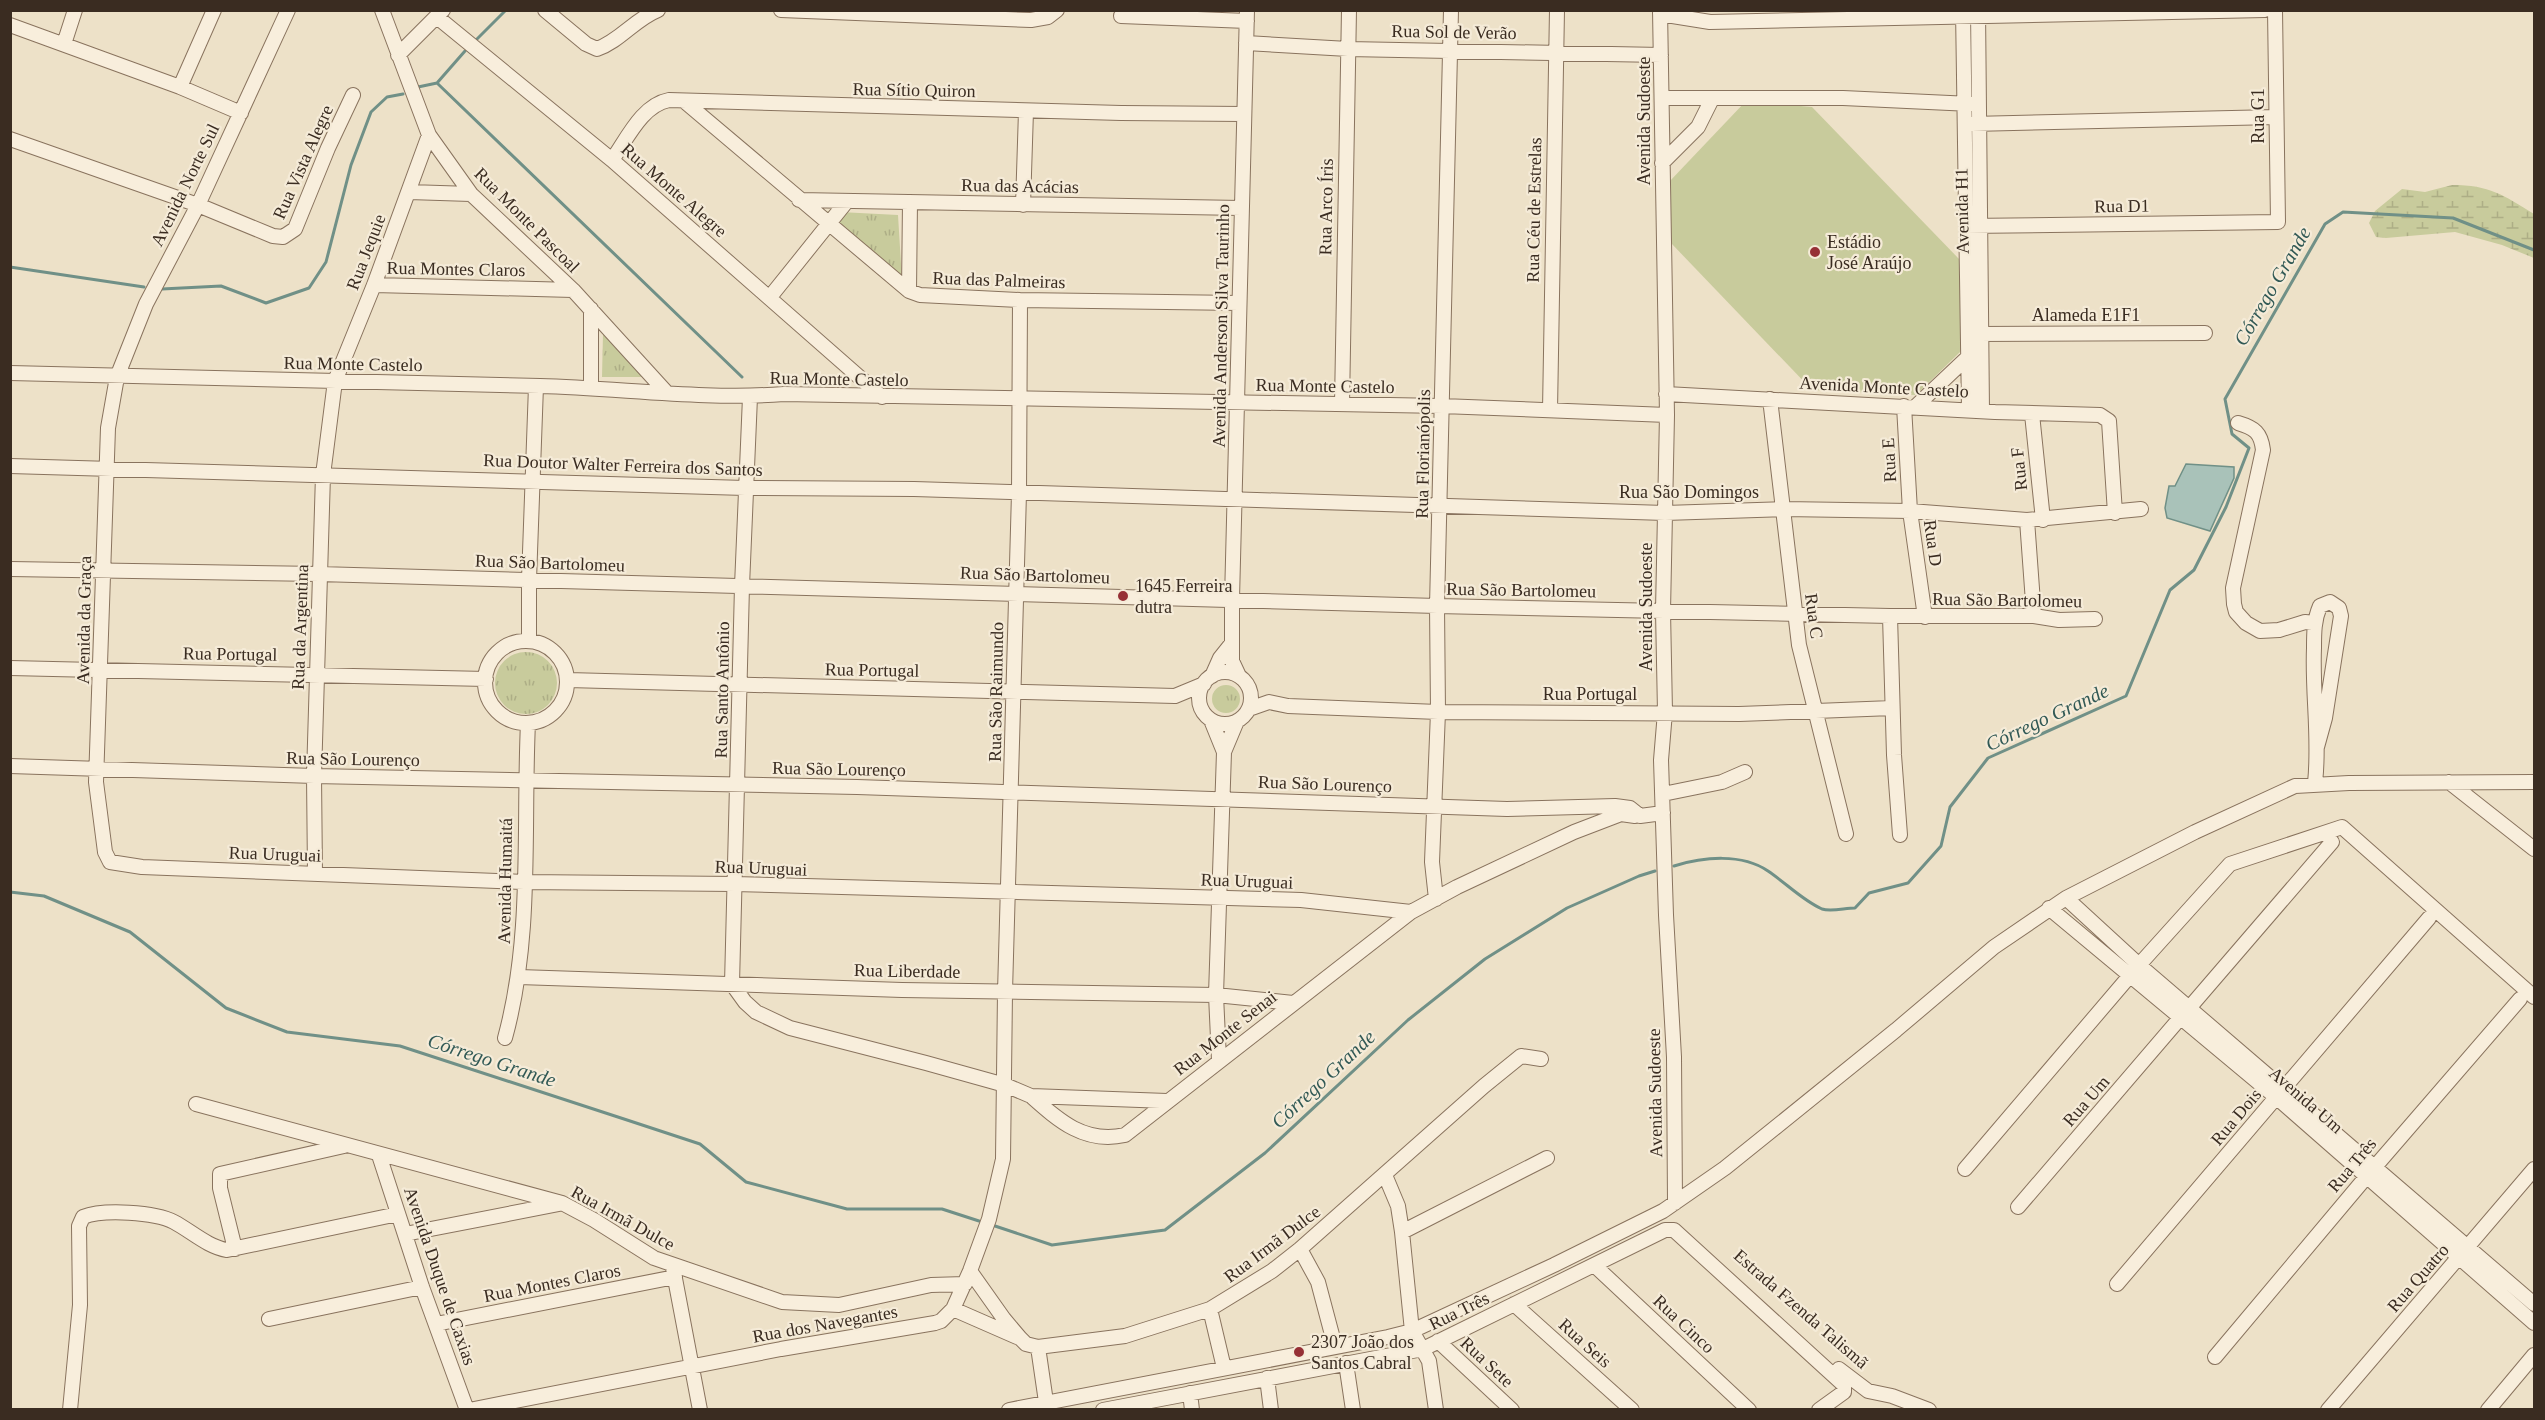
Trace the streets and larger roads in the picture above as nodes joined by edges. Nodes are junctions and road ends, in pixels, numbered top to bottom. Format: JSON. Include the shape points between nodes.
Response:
{"nodes":[{"id":1,"x":75,"y":10,"type":"edge"},
{"id":2,"x":214,"y":10,"type":"edge"},
{"id":3,"x":288,"y":10,"type":"edge"},
{"id":4,"x":382,"y":10,"type":"edge"},
{"id":5,"x":545,"y":10,"type":"edge"},
{"id":6,"x":658,"y":10,"type":"edge"},
{"id":7,"x":781,"y":10,"type":"edge"},
{"id":8,"x":1058,"y":10,"type":"edge"},
{"id":9,"x":1349,"y":10,"type":"edge"},
{"id":10,"x":1451,"y":10,"type":"edge"},
{"id":11,"x":1557,"y":10,"type":"edge"},
{"id":12,"x":2265,"y":10,"type":"edge"},
{"id":13,"x":2275,"y":10,"type":"edge"},
{"id":14,"x":1660,"y":12,"type":"edge"},
{"id":15,"x":1963,"y":13,"type":"edge"},
{"id":16,"x":1978,"y":13,"type":"edge"},
{"id":17,"x":440,"y":14,"type":"edge"},
{"id":18,"x":1121,"y":16,"type":"dead end"},
{"id":19,"x":1247,"y":16,"type":"edge"},
{"id":20,"x":10,"y":25,"type":"edge"},
{"id":21,"x":1246,"y":43,"type":"junction"},
{"id":22,"x":64,"y":44,"type":"junction"},
{"id":23,"x":1348,"y":49,"type":"junction"},
{"id":24,"x":1449,"y":50,"type":"junction"},
{"id":25,"x":1556,"y":52,"type":"junction"},
{"id":26,"x":398,"y":55,"type":"junction"},
{"id":27,"x":1662,"y":55,"type":"junction"},
{"id":28,"x":180,"y":87,"type":"junction"},
{"id":29,"x":353,"y":95,"type":"dead end"},
{"id":30,"x":1663,"y":98,"type":"junction"},
{"id":31,"x":1712,"y":99,"type":"junction"},
{"id":32,"x":684,"y":101,"type":"junction"},
{"id":33,"x":1979,"y":104,"type":"junction"},
{"id":34,"x":1964,"y":105,"type":"junction"},
{"id":35,"x":1026,"y":111,"type":"junction"},
{"id":36,"x":241,"y":113,"type":"junction"},
{"id":37,"x":1244,"y":114,"type":"junction"},
{"id":38,"x":2276,"y":117,"type":"junction"},
{"id":39,"x":1963,"y":124,"type":"junction"},
{"id":40,"x":1979,"y":124,"type":"junction"},
{"id":41,"x":429,"y":135,"type":"junction"},
{"id":42,"x":10,"y":139,"type":"edge"},
{"id":43,"x":612,"y":160,"type":"junction"},
{"id":44,"x":1662,"y":163,"type":"junction"},
{"id":45,"x":409,"y":192,"type":"junction"},
{"id":46,"x":471,"y":194,"type":"junction"},
{"id":47,"x":799,"y":200,"type":"junction"},
{"id":48,"x":847,"y":201,"type":"junction"},
{"id":49,"x":910,"y":202,"type":"junction"},
{"id":50,"x":198,"y":205,"type":"junction"},
{"id":51,"x":1023,"y":205,"type":"junction"},
{"id":52,"x":1241,"y":208,"type":"junction"},
{"id":53,"x":2278,"y":222,"type":"joint"},
{"id":54,"x":828,"y":223,"type":"junction"},
{"id":55,"x":1966,"y":226,"type":"junction"},
{"id":56,"x":1980,"y":226,"type":"junction"},
{"id":57,"x":374,"y":285,"type":"junction"},
{"id":58,"x":573,"y":290,"type":"junction"},
{"id":59,"x":909,"y":291,"type":"junction"},
{"id":60,"x":770,"y":297,"type":"junction"},
{"id":61,"x":1020,"y":300,"type":"junction"},
{"id":62,"x":1239,"y":303,"type":"junction"},
{"id":63,"x":591,"y":309,"type":"junction"},
{"id":64,"x":2205,"y":333,"type":"dead end"},
{"id":65,"x":1967,"y":334,"type":"junction"},
{"id":66,"x":1983,"y":334,"type":"junction"},
{"id":67,"x":1968,"y":357,"type":"junction"},
{"id":68,"x":10,"y":373,"type":"edge"},
{"id":69,"x":117,"y":377,"type":"junction"},
{"id":70,"x":335,"y":381,"type":"junction"},
{"id":71,"x":536,"y":386,"type":"junction"},
{"id":72,"x":591,"y":387,"type":"junction"},
{"id":73,"x":666,"y":392,"type":"junction"},
{"id":74,"x":1666,"y":394,"type":"junction"},
{"id":75,"x":750,"y":397,"type":"junction"},
{"id":76,"x":882,"y":397,"type":"junction"},
{"id":77,"x":1020,"y":399,"type":"junction"},
{"id":78,"x":1770,"y":399,"type":"junction"},
{"id":79,"x":1237,"y":402,"type":"junction"},
{"id":80,"x":1342,"y":404,"type":"junction"},
{"id":81,"x":1442,"y":406,"type":"junction"},
{"id":82,"x":1909,"y":407,"type":"junction"},
{"id":83,"x":1550,"y":410,"type":"junction"},
{"id":84,"x":1976,"y":411,"type":"junction"},
{"id":85,"x":2032,"y":414,"type":"junction"},
{"id":86,"x":1667,"y":415,"type":"junction"},
{"id":87,"x":2238,"y":423,"type":"dead end"},
{"id":88,"x":10,"y":466,"type":"edge"},
{"id":89,"x":106,"y":468,"type":"junction"},
{"id":90,"x":323,"y":476,"type":"junction"},
{"id":91,"x":532,"y":480,"type":"junction"},
{"id":92,"x":745,"y":488,"type":"junction"},
{"id":93,"x":1018,"y":493,"type":"junction"},
{"id":94,"x":1235,"y":500,"type":"junction"},
{"id":95,"x":1440,"y":507,"type":"junction"},
{"id":96,"x":1784,"y":509,"type":"junction"},
{"id":97,"x":2141,"y":510,"type":"dead end"},
{"id":98,"x":1910,"y":511,"type":"junction"},
{"id":99,"x":1665,"y":513,"type":"junction"},
{"id":100,"x":2115,"y":513,"type":"junction"},
{"id":101,"x":2027,"y":520,"type":"junction"},
{"id":102,"x":2043,"y":520,"type":"junction"},
{"id":103,"x":10,"y":568,"type":"edge"},
{"id":104,"x":102,"y":570,"type":"junction"},
{"id":105,"x":319,"y":574,"type":"junction"},
{"id":106,"x":529,"y":580,"type":"junction"},
{"id":107,"x":742,"y":586,"type":"junction"},
{"id":108,"x":1016,"y":593,"type":"junction"},
{"id":109,"x":1232,"y":599,"type":"junction"},
{"id":110,"x":1437,"y":606,"type":"junction"},
{"id":111,"x":1663,"y":611,"type":"junction"},
{"id":112,"x":1795,"y":614,"type":"junction"},
{"id":113,"x":1890,"y":616,"type":"junction"},
{"id":114,"x":2034,"y":616,"type":"junction"},
{"id":115,"x":1925,"y":617,"type":"junction"},
{"id":116,"x":2095,"y":620,"type":"dead end"},
{"id":117,"x":2315,"y":622,"type":"junction"},
{"id":118,"x":529,"y":641,"type":"junction"},
{"id":119,"x":1232,"y":643,"type":"junction"},
{"id":120,"x":10,"y":668,"type":"edge"},
{"id":121,"x":101,"y":670,"type":"junction"},
{"id":122,"x":316,"y":674,"type":"junction"},
{"id":123,"x":486,"y":679,"type":"junction"},
{"id":124,"x":567,"y":680,"type":"junction"},
{"id":125,"x":1208,"y":680,"type":"junction"},
{"id":126,"x":1244,"y":681,"type":"junction"},
{"id":127,"x":740,"y":686,"type":"junction"},
{"id":128,"x":1013,"y":690,"type":"junction"},
{"id":129,"x":1175,"y":696,"type":"junction"},
{"id":130,"x":1288,"y":706,"type":"junction"},
{"id":131,"x":1893,"y":708,"type":"junction"},
{"id":132,"x":1249,"y":709,"type":"junction"},
{"id":133,"x":1438,"y":712,"type":"junction"},
{"id":134,"x":1665,"y":712,"type":"junction"},
{"id":135,"x":1818,"y":712,"type":"junction"},
{"id":136,"x":1207,"y":715,"type":"junction"},
{"id":137,"x":1237,"y":721,"type":"junction"},
{"id":138,"x":528,"y":723,"type":"junction"},
{"id":139,"x":2317,"y":747,"type":"junction"},
{"id":140,"x":1224,"y":752,"type":"junction"},
{"id":141,"x":10,"y":766,"type":"edge"},
{"id":142,"x":97,"y":770,"type":"junction"},
{"id":143,"x":1745,"y":772,"type":"dead end"},
{"id":144,"x":314,"y":776,"type":"junction"},
{"id":145,"x":525,"y":781,"type":"junction"},
{"id":146,"x":2449,"y":782,"type":"junction"},
{"id":147,"x":2535,"y":782,"type":"edge"},
{"id":148,"x":2315,"y":783,"type":"junction"},
{"id":149,"x":738,"y":785,"type":"junction"},
{"id":150,"x":1012,"y":792,"type":"junction"},
{"id":151,"x":1662,"y":794,"type":"junction"},
{"id":152,"x":1222,"y":798,"type":"junction"},
{"id":153,"x":1435,"y":806,"type":"junction"},
{"id":154,"x":1663,"y":813,"type":"junction"},
{"id":155,"x":1640,"y":816,"type":"junction"},
{"id":156,"x":1846,"y":834,"type":"dead end"},
{"id":157,"x":1900,"y":835,"type":"dead end"},
{"id":158,"x":2332,"y":842,"type":"dead end"},
{"id":159,"x":2535,"y":849,"type":"edge"},
{"id":160,"x":110,"y":862,"type":"joint"},
{"id":161,"x":315,"y":874,"type":"junction"},
{"id":162,"x":524,"y":882,"type":"junction"},
{"id":163,"x":734,"y":884,"type":"junction"},
{"id":164,"x":1008,"y":893,"type":"junction"},
{"id":165,"x":1220,"y":898,"type":"junction"},
{"id":166,"x":2066,"y":898,"type":"junction"},
{"id":167,"x":1436,"y":899,"type":"junction"},
{"id":168,"x":2049,"y":908,"type":"junction"},
{"id":169,"x":1411,"y":912,"type":"junction"},
{"id":170,"x":2429,"y":918,"type":"dead end"},
{"id":171,"x":2135,"y":971,"type":"junction"},
{"id":172,"x":519,"y":977,"type":"junction"},
{"id":173,"x":732,"y":984,"type":"junction"},
{"id":174,"x":1005,"y":992,"type":"junction"},
{"id":175,"x":1216,"y":995,"type":"junction"},
{"id":176,"x":2535,"y":997,"type":"edge"},
{"id":177,"x":2520,"y":999,"type":"dead end"},
{"id":178,"x":1293,"y":1004,"type":"junction"},
{"id":179,"x":2186,"y":1012,"type":"junction"},
{"id":180,"x":505,"y":1038,"type":"dead end"},
{"id":181,"x":1541,"y":1059,"type":"dead end"},
{"id":182,"x":1219,"y":1060,"type":"junction"},
{"id":183,"x":1005,"y":1085,"type":"junction"},
{"id":184,"x":2279,"y":1093,"type":"junction"},
{"id":185,"x":1031,"y":1096,"type":"junction"},
{"id":186,"x":1167,"y":1101,"type":"junction"},
{"id":187,"x":196,"y":1104,"type":"dead end"},
{"id":188,"x":349,"y":1145,"type":"junction"},
{"id":189,"x":379,"y":1155,"type":"junction"},
{"id":190,"x":1547,"y":1158,"type":"dead end"},
{"id":191,"x":1965,"y":1169,"type":"dead end"},
{"id":192,"x":2535,"y":1169,"type":"edge"},
{"id":193,"x":2370,"y":1171,"type":"junction"},
{"id":194,"x":1385,"y":1174,"type":"junction"},
{"id":195,"x":562,"y":1203,"type":"junction"},
{"id":196,"x":1675,"y":1203,"type":"junction"},
{"id":197,"x":2018,"y":1207,"type":"dead end"},
{"id":198,"x":1663,"y":1211,"type":"junction"},
{"id":199,"x":398,"y":1214,"type":"junction"},
{"id":200,"x":1402,"y":1232,"type":"junction"},
{"id":201,"x":405,"y":1234,"type":"junction"},
{"id":202,"x":2468,"y":1247,"type":"junction"},
{"id":203,"x":235,"y":1249,"type":"junction"},
{"id":204,"x":1300,"y":1249,"type":"junction"},
{"id":205,"x":2458,"y":1258,"type":"junction"},
{"id":206,"x":1594,"y":1265,"type":"junction"},
{"id":207,"x":674,"y":1272,"type":"junction"},
{"id":208,"x":967,"y":1278,"type":"junction"},
{"id":209,"x":2117,"y":1284,"type":"dead end"},
{"id":210,"x":422,"y":1287,"type":"junction"},
{"id":211,"x":1514,"y":1304,"type":"junction"},
{"id":212,"x":2535,"y":1304,"type":"edge"},
{"id":213,"x":954,"y":1309,"type":"junction"},
{"id":214,"x":1210,"y":1309,"type":"junction"},
{"id":215,"x":269,"y":1319,"type":"dead end"},
{"id":216,"x":2535,"y":1323,"type":"edge"},
{"id":217,"x":436,"y":1324,"type":"junction"},
{"id":218,"x":1412,"y":1330,"type":"junction"},
{"id":219,"x":1020,"y":1338,"type":"junction"},
{"id":220,"x":1438,"y":1341,"type":"junction"},
{"id":221,"x":1335,"y":1346,"type":"junction"},
{"id":222,"x":1038,"y":1347,"type":"junction"},
{"id":223,"x":1423,"y":1349,"type":"junction"},
{"id":224,"x":2535,"y":1355,"type":"edge"},
{"id":225,"x":2215,"y":1357,"type":"dead end"},
{"id":226,"x":1346,"y":1364,"type":"junction"},
{"id":227,"x":692,"y":1368,"type":"junction"},
{"id":228,"x":1224,"y":1368,"type":"junction"},
{"id":229,"x":1266,"y":1378,"type":"junction"},
{"id":230,"x":1190,"y":1393,"type":"junction"},
{"id":231,"x":1046,"y":1402,"type":"junction"},
{"id":232,"x":1108,"y":1409,"type":"edge"},
{"id":233,"x":70,"y":1410,"type":"edge"},
{"id":234,"x":468,"y":1410,"type":"edge"},
{"id":235,"x":700,"y":1410,"type":"edge"},
{"id":236,"x":1009,"y":1410,"type":"edge"},
{"id":237,"x":1192,"y":1410,"type":"edge"},
{"id":238,"x":1271,"y":1410,"type":"edge"},
{"id":239,"x":1353,"y":1410,"type":"edge"},
{"id":240,"x":1436,"y":1410,"type":"edge"},
{"id":241,"x":1512,"y":1410,"type":"edge"},
{"id":242,"x":1632,"y":1410,"type":"edge"},
{"id":243,"x":1749,"y":1410,"type":"edge"},
{"id":244,"x":1819,"y":1410,"type":"edge"},
{"id":245,"x":1929,"y":1410,"type":"edge"},
{"id":246,"x":2328,"y":1410,"type":"edge"},
{"id":247,"x":2488,"y":1410,"type":"edge"}],
"edges":[{"from":1,"to":22,"type":"street"},
{"from":2,"to":28,"type":"street"},
{"from":3,"to":36,"type":"street","name":"Avenida Norte Sul"},
{"from":4,"to":26,"type":"street","name":"Rua Monte Pascoal"},
{"from":5,"to":6,"type":"street","via":[[597,49]]},
{"from":7,"to":8,"type":"street","via":[[1031,20],[1048,17]]},
{"from":9,"to":23,"type":"street","name":"Rua Arco Íris"},
{"from":10,"to":24,"type":"street","name":"Rua Florianópolis"},
{"from":11,"to":25,"type":"street","name":"Rua Céu de Estrelas"},
{"from":12,"to":16,"type":"street"},
{"from":13,"to":38,"type":"street","name":"Rua G1"},
{"from":14,"to":15,"type":"street","via":[[1710,22]]},
{"from":14,"to":27,"type":"street","name":"Avenida Sudoeste"},
{"from":15,"to":16,"type":"street"},
{"from":15,"to":34,"type":"street","name":"Avenida H1"},
{"from":16,"to":33,"type":"street","name":"Avenida H1"},
{"from":17,"to":26,"type":"street"},
{"from":17,"to":43,"type":"street","name":"Rua Monte Alegre"},
{"from":18,"to":19,"type":"street"},
{"from":19,"to":21,"type":"street","name":"Avenida Anderson Silva Taurinho"},
{"from":20,"to":22,"type":"street"},
{"from":21,"to":23,"type":"street","name":"Rua Sol de Verão"},
{"from":21,"to":37,"type":"street","name":"Avenida Anderson Silva Taurinho"},
{"from":22,"to":28,"type":"street"},
{"from":23,"to":24,"type":"street","name":"Rua Sol de Verão"},
{"from":23,"to":80,"type":"street","name":"Rua Arco Íris"},
{"from":24,"to":25,"type":"street","name":"Rua Sol de Verão"},
{"from":24,"to":81,"type":"street","name":"Rua Florianópolis"},
{"from":25,"to":27,"type":"street","name":"Rua Sol de Verão"},
{"from":25,"to":83,"type":"street","name":"Rua Céu de Estrelas"},
{"from":26,"to":41,"type":"street","name":"Rua Monte Pascoal"},
{"from":27,"to":30,"type":"street","name":"Avenida Sudoeste"},
{"from":28,"to":36,"type":"street"},
{"from":29,"to":50,"type":"street","name":"Rua Vista Alegre","via":[[293,232],[273,236]]},
{"from":30,"to":31,"type":"street"},
{"from":30,"to":44,"type":"street","name":"Avenida Sudoeste"},
{"from":31,"to":34,"type":"street","via":[[1843,98]]},
{"from":31,"to":44,"type":"street","via":[[1698,127]]},
{"from":32,"to":35,"type":"street","name":"Rua Sítio Quiron"},
{"from":32,"to":43,"type":"street","name":"Rua Sítio Quiron","via":[[653,105]]},
{"from":32,"to":47,"type":"street","name":"Rua das Palmeiras"},
{"from":33,"to":34,"type":"street"},
{"from":33,"to":40,"type":"street","name":"Avenida H1"},
{"from":34,"to":39,"type":"street","name":"Avenida H1"},
{"from":35,"to":37,"type":"street","name":"Rua Sítio Quiron"},
{"from":35,"to":51,"type":"street"},
{"from":36,"to":50,"type":"street","name":"Avenida Norte Sul"},
{"from":37,"to":52,"type":"street","name":"Avenida Anderson Silva Taurinho"},
{"from":38,"to":40,"type":"street"},
{"from":38,"to":53,"type":"street","name":"Rua G1"},
{"from":39,"to":40,"type":"street"},
{"from":39,"to":55,"type":"street","name":"Avenida H1"},
{"from":40,"to":56,"type":"street","name":"Avenida H1"},
{"from":41,"to":45,"type":"street","name":"Rua Jequie"},
{"from":41,"to":46,"type":"street","name":"Rua Monte Pascoal"},
{"from":42,"to":50,"type":"street","name":"Rua Vista Alegre"},
{"from":43,"to":60,"type":"street","name":"Rua Monte Alegre"},
{"from":44,"to":74,"type":"street","name":"Avenida Sudoeste"},
{"from":45,"to":46,"type":"street"},
{"from":45,"to":57,"type":"street","name":"Rua Jequie"},
{"from":46,"to":58,"type":"street","name":"Rua Monte Pascoal"},
{"from":47,"to":48,"type":"street","name":"Rua das Acácias"},
{"from":47,"to":54,"type":"street","name":"Rua das Palmeiras"},
{"from":48,"to":49,"type":"street","name":"Rua das Acácias"},
{"from":48,"to":54,"type":"street"},
{"from":49,"to":51,"type":"street","name":"Rua das Acácias"},
{"from":49,"to":59,"type":"street"},
{"from":50,"to":69,"type":"street","name":"Avenida Norte Sul","via":[[146,304]]},
{"from":51,"to":52,"type":"street","name":"Rua das Acácias"},
{"from":52,"to":62,"type":"street","name":"Avenida Anderson Silva Taurinho"},
{"from":53,"to":56,"type":"street","name":"Rua D1"},
{"from":54,"to":59,"type":"street","name":"Rua das Palmeiras"},
{"from":54,"to":60,"type":"street"},
{"from":55,"to":56,"type":"street","name":"Rua D1"},
{"from":55,"to":65,"type":"street","name":"Avenida H1"},
{"from":56,"to":66,"type":"street","name":"Avenida H1"},
{"from":57,"to":58,"type":"street","name":"Rua Montes Claros"},
{"from":57,"to":70,"type":"street","name":"Rua Jequie"},
{"from":58,"to":63,"type":"street","name":"Rua Monte Pascoal"},
{"from":59,"to":61,"type":"street","name":"Rua das Palmeiras","via":[[920,295]]},
{"from":60,"to":76,"type":"street","name":"Rua Monte Alegre"},
{"from":61,"to":62,"type":"street","name":"Rua das Palmeiras"},
{"from":61,"to":77,"type":"street","name":"Rua São Raimundo"},
{"from":62,"to":79,"type":"street","name":"Avenida Anderson Silva Taurinho"},
{"from":63,"to":72,"type":"street"},
{"from":63,"to":73,"type":"street","name":"Rua Monte Pascoal"},
{"from":64,"to":66,"type":"street","name":"Alameda E1F1"},
{"from":65,"to":66,"type":"street","name":"Alameda E1F1"},
{"from":65,"to":67,"type":"street","name":"Avenida H1"},
{"from":66,"to":84,"type":"street","name":"Avenida H1"},
{"from":67,"to":82,"type":"street"},
{"from":67,"to":84,"type":"street","name":"Avenida H1"},
{"from":68,"to":69,"type":"street","name":"Rua Monte Castelo"},
{"from":69,"to":70,"type":"street","name":"Rua Monte Castelo"},
{"from":69,"to":89,"type":"street","name":"Avenida da Graça"},
{"from":70,"to":71,"type":"street","name":"Rua Monte Castelo"},
{"from":70,"to":90,"type":"street","name":"Rua da Argentina"},
{"from":71,"to":72,"type":"street","name":"Rua Monte Castelo"},
{"from":71,"to":91,"type":"street"},
{"from":72,"to":73,"type":"street","name":"Rua Monte Castelo"},
{"from":73,"to":75,"type":"street","name":"Rua Monte Castelo"},
{"from":74,"to":78,"type":"street","name":"Avenida Monte Castelo"},
{"from":74,"to":86,"type":"street","name":"Avenida Sudoeste"},
{"from":75,"to":76,"type":"street","name":"Rua Monte Castelo"},
{"from":75,"to":92,"type":"street","name":"Rua Santo Antônio"},
{"from":76,"to":77,"type":"street","name":"Rua Monte Castelo"},
{"from":77,"to":79,"type":"street","name":"Rua Monte Castelo"},
{"from":77,"to":93,"type":"street","name":"Rua São Raimundo"},
{"from":78,"to":82,"type":"street","name":"Avenida Monte Castelo"},
{"from":78,"to":96,"type":"street","name":"Rua C"},
{"from":79,"to":80,"type":"street","name":"Rua Monte Castelo"},
{"from":79,"to":94,"type":"street","name":"Avenida Anderson Silva Taurinho"},
{"from":80,"to":81,"type":"street","name":"Rua Monte Castelo"},
{"from":81,"to":83,"type":"street","name":"Rua Monte Castelo"},
{"from":81,"to":95,"type":"street","name":"Rua Florianópolis"},
{"from":82,"to":84,"type":"street","name":"Avenida Monte Castelo"},
{"from":82,"to":98,"type":"street","name":"Rua E"},
{"from":83,"to":86,"type":"street","name":"Rua Monte Castelo"},
{"from":84,"to":85,"type":"street","name":"Avenida Monte Castelo"},
{"from":85,"to":100,"type":"street","name":"Avenida Monte Castelo","via":[[2100,415],[2109,421]]},
{"from":85,"to":102,"type":"street","name":"Rua F"},
{"from":86,"to":99,"type":"street","name":"Avenida Sudoeste"},
{"from":87,"to":117,"type":"street","via":[[2253,428],[2262,438],[2263,450],[2233,588],[2236,612],[2260,631]]},
{"from":88,"to":89,"type":"street","name":"Rua Doutor Walter Ferreira dos Santos"},
{"from":89,"to":90,"type":"street","name":"Rua Doutor Walter Ferreira dos Santos"},
{"from":89,"to":104,"type":"street","name":"Avenida da Graça"},
{"from":90,"to":91,"type":"street","name":"Rua Doutor Walter Ferreira dos Santos"},
{"from":90,"to":105,"type":"street","name":"Rua da Argentina"},
{"from":91,"to":92,"type":"street","name":"Rua Doutor Walter Ferreira dos Santos"},
{"from":91,"to":106,"type":"street"},
{"from":92,"to":93,"type":"street","name":"Rua Doutor Walter Ferreira dos Santos"},
{"from":92,"to":107,"type":"street","name":"Rua Santo Antônio"},
{"from":93,"to":94,"type":"street","name":"Rua Doutor Walter Ferreira dos Santos"},
{"from":93,"to":108,"type":"street","name":"Rua São Raimundo"},
{"from":94,"to":95,"type":"street","name":"Rua São Domingos"},
{"from":94,"to":109,"type":"street","name":"Avenida Anderson Silva Taurinho"},
{"from":95,"to":99,"type":"street","name":"Rua São Domingos"},
{"from":95,"to":110,"type":"street","name":"Rua Florianópolis"},
{"from":96,"to":98,"type":"street","name":"Rua São Domingos"},
{"from":96,"to":99,"type":"street","name":"Rua São Domingos"},
{"from":96,"to":112,"type":"street","name":"Rua C"},
{"from":97,"to":100,"type":"street","name":"Rua São Domingos"},
{"from":98,"to":101,"type":"street","name":"Rua São Domingos"},
{"from":98,"to":115,"type":"street","name":"Rua D"},
{"from":99,"to":111,"type":"street","name":"Avenida Sudoeste"},
{"from":100,"to":102,"type":"street","name":"Rua São Domingos"},
{"from":101,"to":102,"type":"street","name":"Rua São Domingos"},
{"from":101,"to":114,"type":"street"},
{"from":103,"to":104,"type":"street","name":"Rua São Bartolomeu"},
{"from":104,"to":105,"type":"street","name":"Rua São Bartolomeu"},
{"from":104,"to":121,"type":"street","name":"Avenida da Graça"},
{"from":105,"to":106,"type":"street","name":"Rua São Bartolomeu"},
{"from":105,"to":122,"type":"street","name":"Rua da Argentina"},
{"from":106,"to":107,"type":"street","name":"Rua São Bartolomeu"},
{"from":106,"to":118,"type":"street"},
{"from":107,"to":108,"type":"street","name":"Rua São Bartolomeu"},
{"from":107,"to":127,"type":"street","name":"Rua Santo Antônio"},
{"from":108,"to":109,"type":"street","name":"Rua São Bartolomeu"},
{"from":108,"to":128,"type":"street","name":"Rua São Raimundo"},
{"from":109,"to":110,"type":"street","name":"Rua São Bartolomeu"},
{"from":109,"to":119,"type":"street","name":"Avenida Anderson Silva Taurinho"},
{"from":110,"to":111,"type":"street","name":"Rua São Bartolomeu"},
{"from":110,"to":133,"type":"street","name":"Rua Florianópolis"},
{"from":111,"to":112,"type":"street","name":"Rua São Bartolomeu"},
{"from":111,"to":134,"type":"street","name":"Avenida Sudoeste"},
{"from":112,"to":113,"type":"street","name":"Rua São Bartolomeu"},
{"from":112,"to":135,"type":"street","name":"Rua C","via":[[1805,672]]},
{"from":113,"to":115,"type":"street","name":"Rua São Bartolomeu"},
{"from":113,"to":131,"type":"street"},
{"from":114,"to":115,"type":"street","name":"Rua São Bartolomeu"},
{"from":114,"to":116,"type":"street","name":"Rua São Bartolomeu"},
{"from":117,"to":139,"type":"street"},
{"from":117,"to":139,"type":"street","via":[[2322,604],[2330,602],[2341,612]]},
{"from":118,"to":123,"type":"street","via":[[500,651],[492,659]]},
{"from":118,"to":124,"type":"street","via":[[551,650],[565,669]]},
{"from":119,"to":125,"type":"street"},
{"from":119,"to":126,"type":"street","name":"Avenida Anderson Silva Taurinho","via":[[1232,661]]},
{"from":120,"to":121,"type":"street","name":"Rua Portugal"},
{"from":121,"to":122,"type":"street","name":"Rua Portugal"},
{"from":121,"to":142,"type":"street","name":"Avenida da Graça"},
{"from":122,"to":123,"type":"street","name":"Rua Portugal"},
{"from":122,"to":144,"type":"street","name":"Rua da Argentina"},
{"from":123,"to":138,"type":"street","via":[[486,690],[497,710],[516,722]]},
{"from":124,"to":127,"type":"street","name":"Rua Portugal"},
{"from":124,"to":138,"type":"street","via":[[566,693],[556,710]]},
{"from":125,"to":126,"type":"street","via":[[1228,672]]},
{"from":125,"to":129,"type":"street"},
{"from":125,"to":136,"type":"street","via":[[1200,697]]},
{"from":126,"to":130,"type":"street"},
{"from":126,"to":132,"type":"street","via":[[1251,697]]},
{"from":127,"to":128,"type":"street","name":"Rua Portugal"},
{"from":127,"to":149,"type":"street","name":"Rua Santo Antônio"},
{"from":128,"to":129,"type":"street","name":"Rua Portugal"},
{"from":128,"to":150,"type":"street","name":"Rua São Raimundo"},
{"from":129,"to":136,"type":"street"},
{"from":130,"to":132,"type":"street","name":"Rua Portugal","via":[[1269,702]]},
{"from":130,"to":133,"type":"street","name":"Rua Portugal"},
{"from":131,"to":135,"type":"street","name":"Rua Portugal"},
{"from":131,"to":157,"type":"street"},
{"from":132,"to":137,"type":"street"},
{"from":133,"to":134,"type":"street","name":"Rua Portugal"},
{"from":133,"to":153,"type":"street","name":"Rua Florianópolis"},
{"from":134,"to":135,"type":"street","name":"Rua Portugal"},
{"from":134,"to":151,"type":"street","name":"Avenida Sudoeste"},
{"from":135,"to":156,"type":"street","name":"Rua C"},
{"from":136,"to":137,"type":"street","via":[[1224,724]]},
{"from":136,"to":140,"type":"street"},
{"from":137,"to":140,"type":"street"},
{"from":138,"to":145,"type":"street","name":"Avenida Humaitá"},
{"from":139,"to":148,"type":"street"},
{"from":140,"to":152,"type":"street"},
{"from":141,"to":142,"type":"street","name":"Rua São Lourenço"},
{"from":142,"to":144,"type":"street","name":"Rua São Lourenço"},
{"from":142,"to":160,"type":"street","name":"Avenida da Graça","via":[[105,852]]},
{"from":143,"to":151,"type":"street","via":[[1716,784]]},
{"from":144,"to":145,"type":"street","name":"Rua São Lourenço"},
{"from":144,"to":161,"type":"street","name":"Rua da Argentina"},
{"from":145,"to":149,"type":"street","name":"Rua São Lourenço"},
{"from":145,"to":162,"type":"street","name":"Avenida Humaitá"},
{"from":146,"to":147,"type":"street"},
{"from":146,"to":148,"type":"street"},
{"from":146,"to":159,"type":"street"},
{"from":148,"to":166,"type":"street","via":[[2295,786],[2257,802]]},
{"from":149,"to":150,"type":"street","name":"Rua São Lourenço"},
{"from":149,"to":163,"type":"street","name":"Rua Santo Antônio"},
{"from":150,"to":152,"type":"street","name":"Rua São Lourenço"},
{"from":150,"to":164,"type":"street","name":"Rua São Raimundo"},
{"from":151,"to":154,"type":"street","name":"Avenida Sudoeste"},
{"from":152,"to":153,"type":"street","name":"Rua São Lourenço"},
{"from":152,"to":165,"type":"street"},
{"from":153,"to":155,"type":"street","name":"Rua São Lourenço","via":[[1615,806],[1630,808]]},
{"from":153,"to":167,"type":"street","name":"Rua Florianópolis","via":[[1432,862]]},
{"from":154,"to":155,"type":"street","name":"Rua São Lourenço"},
{"from":154,"to":196,"type":"street","name":"Avenida Sudoeste","via":[[1674,1057]]},
{"from":155,"to":167,"type":"street","via":[[1621,814],[1574,832]]},
{"from":158,"to":179,"type":"street","name":"Rua Um"},
{"from":160,"to":161,"type":"street","name":"Rua Uruguai","via":[[121,866]]},
{"from":161,"to":162,"type":"street","name":"Rua Uruguai"},
{"from":162,"to":163,"type":"street","name":"Rua Uruguai"},
{"from":162,"to":172,"type":"street","name":"Avenida Humaitá"},
{"from":163,"to":164,"type":"street","name":"Rua Uruguai"},
{"from":163,"to":173,"type":"street","name":"Rua Santo Antônio"},
{"from":164,"to":165,"type":"street","name":"Rua Uruguai"},
{"from":164,"to":174,"type":"street","name":"Rua São Raimundo"},
{"from":165,"to":169,"type":"street","name":"Rua Uruguai","via":[[1301,900]]},
{"from":165,"to":175,"type":"street"},
{"from":166,"to":168,"type":"street"},
{"from":166,"to":171,"type":"street","name":"Avenida Um"},
{"from":167,"to":169,"type":"street","name":"Rua Monte Senai"},
{"from":168,"to":171,"type":"street","name":"Avenida Um"},
{"from":168,"to":196,"type":"street","via":[[1994,946],[1768,1134]]},
{"from":169,"to":178,"type":"street","name":"Rua Monte Senai"},
{"from":170,"to":184,"type":"street","name":"Rua Dois"},
{"from":171,"to":176,"type":"street","via":[[2230,864],[2342,827]]},
{"from":171,"to":179,"type":"street","name":"Avenida Um"},
{"from":171,"to":191,"type":"street"},
{"from":172,"to":173,"type":"street","name":"Rua Liberdade"},
{"from":172,"to":180,"type":"street","name":"Avenida Humaitá"},
{"from":173,"to":174,"type":"street","name":"Rua Liberdade"},
{"from":173,"to":183,"type":"street","via":[[756,1012],[790,1028]]},
{"from":174,"to":175,"type":"street","name":"Rua Liberdade"},
{"from":174,"to":183,"type":"street","name":"Rua São Raimundo"},
{"from":175,"to":178,"type":"street","name":"Rua Liberdade"},
{"from":175,"to":182,"type":"street"},
{"from":177,"to":193,"type":"street","name":"Rua Três"},
{"from":178,"to":182,"type":"street","name":"Rua Monte Senai"},
{"from":179,"to":184,"type":"street","name":"Avenida Um"},
{"from":179,"to":197,"type":"street","name":"Rua Um"},
{"from":181,"to":194,"type":"street","name":"Rua Irmã Dulce","via":[[1521,1056]]},
{"from":182,"to":186,"type":"street","name":"Rua Monte Senai"},
{"from":183,"to":185,"type":"street"},
{"from":183,"to":208,"type":"street","via":[[1003,1160],[989,1219]]},
{"from":184,"to":193,"type":"street","name":"Avenida Um"},
{"from":184,"to":209,"type":"street","name":"Rua Dois"},
{"from":185,"to":186,"type":"street"},
{"from":185,"to":186,"type":"street","name":"Rua Monte Senai","via":[[1077,1130],[1101,1138],[1125,1135]]},
{"from":187,"to":188,"type":"street","name":"Rua Irmã Dulce"},
{"from":188,"to":189,"type":"street","name":"Rua Irmã Dulce"},
{"from":188,"to":203,"type":"street","via":[[220,1174]]},
{"from":189,"to":195,"type":"street","name":"Rua Irmã Dulce"},
{"from":189,"to":199,"type":"street","name":"Avenida Duque de Caxias"},
{"from":190,"to":200,"type":"street"},
{"from":192,"to":202,"type":"street","name":"Rua Quatro"},
{"from":193,"to":202,"type":"street","name":"Avenida Um"},
{"from":193,"to":205,"type":"street","name":"Avenida Um"},
{"from":193,"to":225,"type":"street","name":"Rua Três"},
{"from":194,"to":200,"type":"street","via":[[1398,1206]]},
{"from":194,"to":204,"type":"street","name":"Rua Irmã Dulce"},
{"from":195,"to":201,"type":"street"},
{"from":195,"to":207,"type":"street","name":"Rua Irmã Dulce"},
{"from":196,"to":198,"type":"street"},
{"from":198,"to":218,"type":"street"},
{"from":198,"to":245,"type":"street","name":"Estrada Fzenda Talismã","via":[[1848,1378],[1868,1391]]},
{"from":199,"to":201,"type":"street","name":"Avenida Duque de Caxias"},
{"from":199,"to":203,"type":"street"},
{"from":200,"to":218,"type":"street"},
{"from":201,"to":210,"type":"street","name":"Avenida Duque de Caxias"},
{"from":202,"to":205,"type":"street","name":"Rua Quatro"},
{"from":202,"to":212,"type":"street","name":"Avenida Um"},
{"from":203,"to":233,"type":"street","via":[[219,1249],[171,1220],[149,1215],[82,1217],[80,1305]]},
{"from":204,"to":214,"type":"street","name":"Rua Irmã Dulce"},
{"from":204,"to":221,"type":"street","via":[[1318,1282]]},
{"from":205,"to":216,"type":"street","name":"Avenida Um"},
{"from":205,"to":246,"type":"street","name":"Rua Quatro"},
{"from":206,"to":211,"type":"street","name":"Rua Três"},
{"from":206,"to":243,"type":"street","name":"Rua Cinco"},
{"from":206,"to":244,"type":"street","name":"Rua Três","via":[[1665,1230],[1674,1230],[1844,1385],[1844,1392]]},
{"from":207,"to":208,"type":"street","name":"Rua Irmã Dulce","via":[[782,1302],[807,1305],[839,1305]]},
{"from":207,"to":217,"type":"street","name":"Rua Montes Claros"},
{"from":207,"to":227,"type":"street"},
{"from":208,"to":213,"type":"street"},
{"from":208,"to":219,"type":"street"},
{"from":210,"to":215,"type":"street"},
{"from":210,"to":217,"type":"street","name":"Avenida Duque de Caxias"},
{"from":211,"to":220,"type":"street","name":"Rua Três"},
{"from":211,"to":242,"type":"street","name":"Rua Seis"},
{"from":213,"to":219,"type":"street"},
{"from":213,"to":227,"type":"street","name":"Rua dos Navegantes","via":[[935,1323]]},
{"from":214,"to":222,"type":"street","name":"Rua Irmã Dulce","via":[[1125,1336]]},
{"from":214,"to":228,"type":"street"},
{"from":217,"to":234,"type":"street","name":"Avenida Duque de Caxias"},
{"from":218,"to":221,"type":"street"},
{"from":218,"to":223,"type":"street"},
{"from":219,"to":222,"type":"street"},
{"from":220,"to":223,"type":"street","name":"Rua Três"},
{"from":220,"to":241,"type":"street","name":"Rua Sete"},
{"from":221,"to":228,"type":"street"},
{"from":222,"to":231,"type":"street"},
{"from":223,"to":226,"type":"street","name":"Rua Três"},
{"from":223,"to":240,"type":"street","via":[[1429,1360]]},
{"from":224,"to":247,"type":"street"},
{"from":226,"to":229,"type":"street","name":"Rua Três"},
{"from":226,"to":239,"type":"street"},
{"from":227,"to":234,"type":"street","name":"Rua dos Navegantes"},
{"from":227,"to":235,"type":"street"},
{"from":228,"to":231,"type":"street"},
{"from":229,"to":230,"type":"street","name":"Rua Três"},
{"from":229,"to":238,"type":"street"},
{"from":230,"to":232,"type":"street","name":"Rua Três"},
{"from":230,"to":237,"type":"street"},
{"from":231,"to":236,"type":"street"}]}
